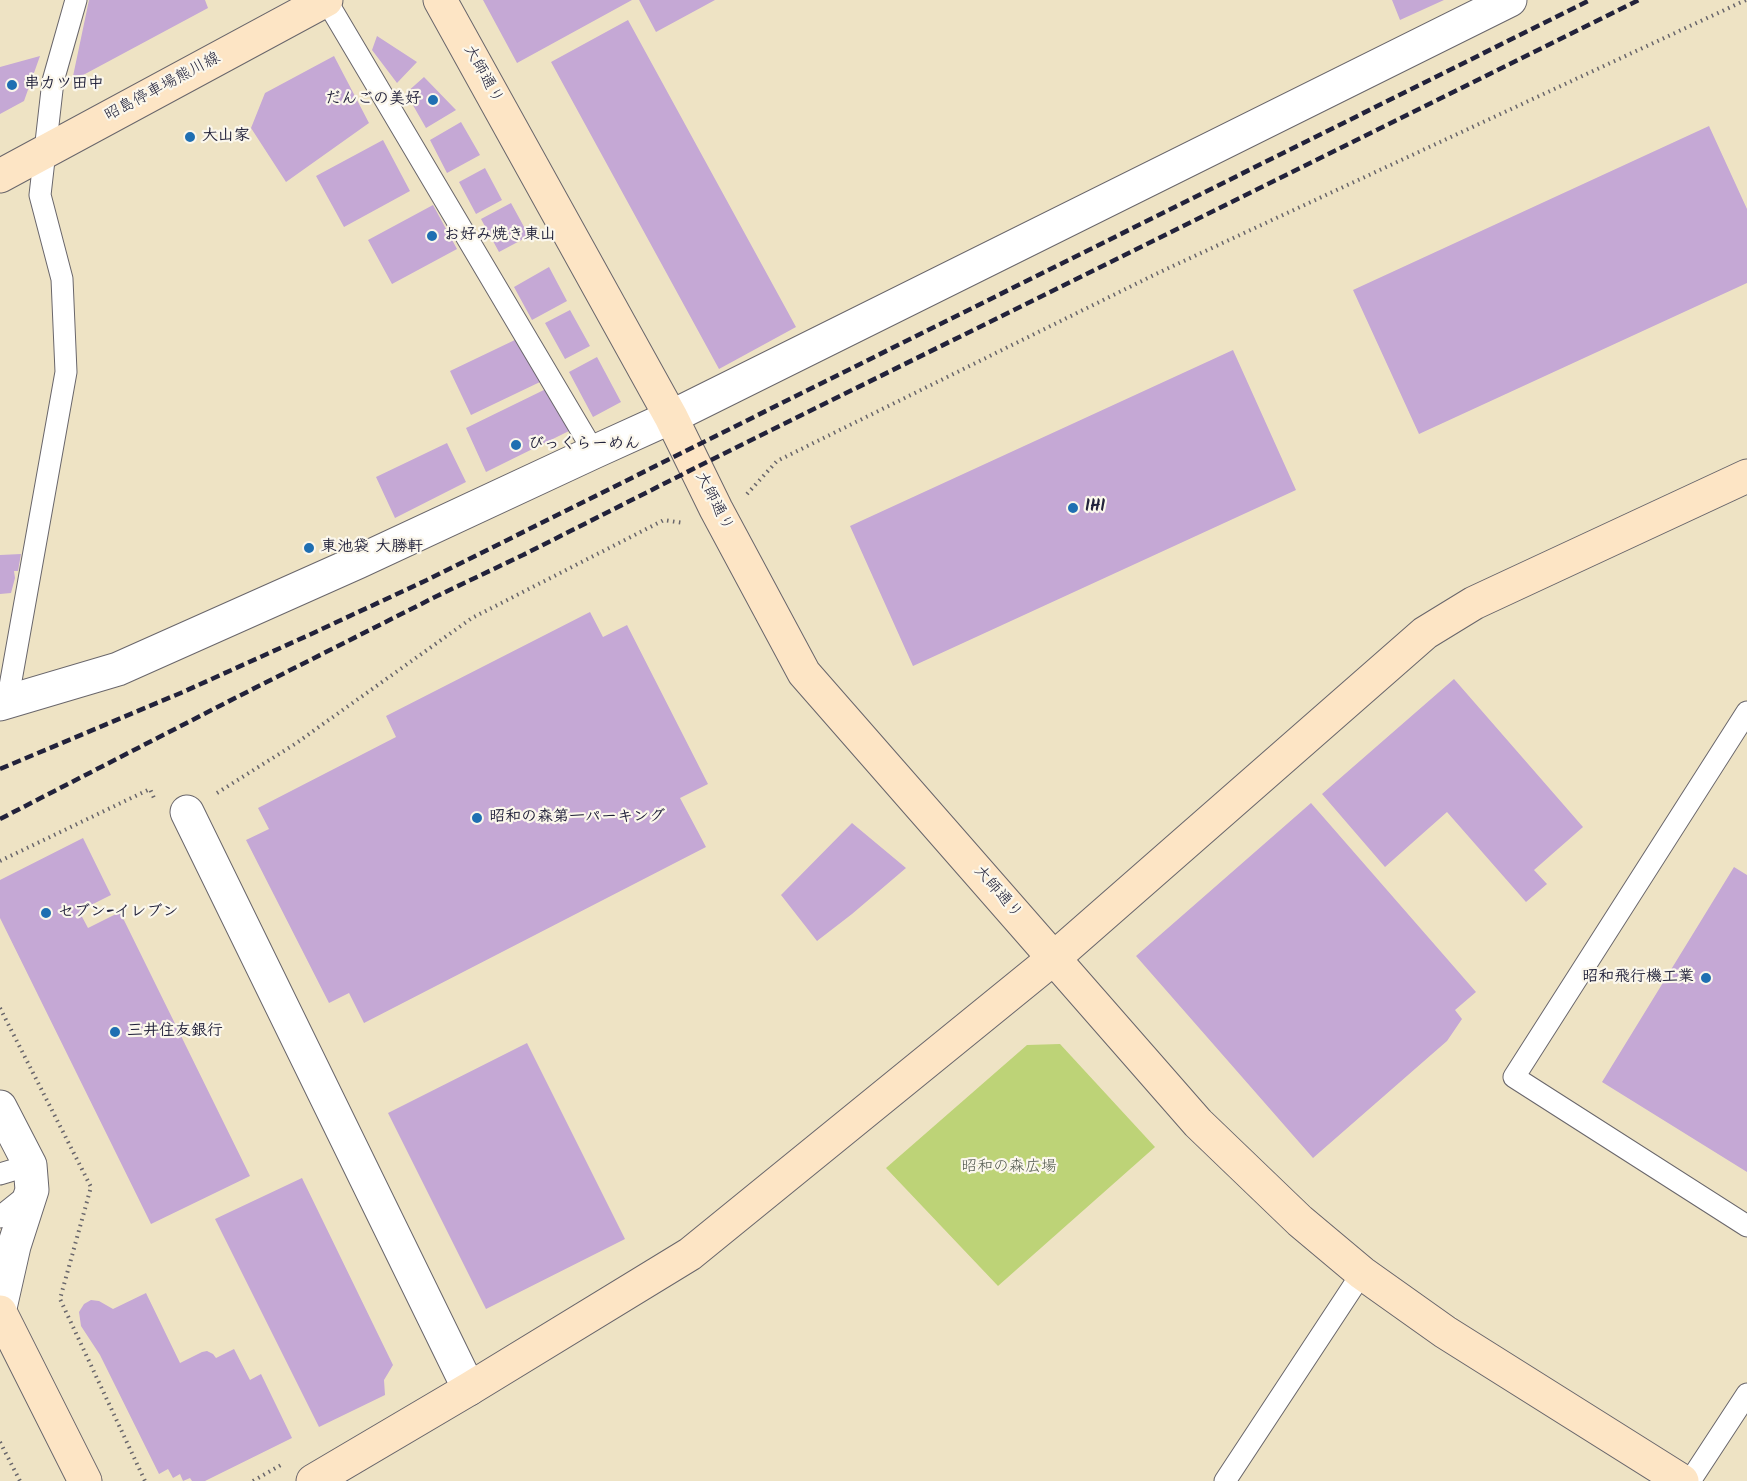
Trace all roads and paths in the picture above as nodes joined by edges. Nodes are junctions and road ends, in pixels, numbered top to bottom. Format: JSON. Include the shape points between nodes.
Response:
{"nodes":[{"id":1,"x":76,"y":0,"type":"edge"},
{"id":2,"x":326,"y":0,"type":"edge"},
{"id":3,"x":440,"y":0,"type":"edge"},
{"id":4,"x":1510,"y":0,"type":"edge"},
{"id":5,"x":1746,"y":0,"type":"edge"},
{"id":6,"x":44,"y":152,"type":"junction"},
{"id":7,"x":0,"y":176,"type":"edge"},
{"id":8,"x":671,"y":417,"type":"junction"},
{"id":9,"x":594,"y":452,"type":"junction"},
{"id":10,"x":1747,"y":476,"type":"edge"},
{"id":11,"x":716,"y":509,"type":"junction"},
{"id":12,"x":3,"y":703,"type":"edge"},
{"id":13,"x":1747,"y":712,"type":"edge"},
{"id":14,"x":173,"y":810,"type":"junction"},
{"id":15,"x":0,"y":861,"type":"edge"},
{"id":16,"x":1053,"y":958,"type":"junction"},
{"id":17,"x":0,"y":1008,"type":"edge"},
{"id":18,"x":3,"y":1116,"type":"edge"},
{"id":19,"x":21,"y":1176,"type":"edge"},
{"id":20,"x":0,"y":1217,"type":"edge"},
{"id":21,"x":1747,"y":1227,"type":"edge"},
{"id":22,"x":1362,"y":1273,"type":"junction"},
{"id":23,"x":0,"y":1308,"type":"edge"},
{"id":24,"x":0,"y":1312,"type":"edge"},
{"id":25,"x":469,"y":1389,"type":"junction"},
{"id":26,"x":1747,"y":1394,"type":"edge"},
{"id":27,"x":0,"y":1442,"type":"edge"},
{"id":28,"x":283,"y":1464,"type":"dead end"},
{"id":29,"x":20,"y":1481,"type":"edge"},
{"id":30,"x":85,"y":1481,"type":"edge"},
{"id":31,"x":146,"y":1481,"type":"edge"},
{"id":32,"x":253,"y":1481,"type":"edge"},
{"id":33,"x":313,"y":1481,"type":"edge"},
{"id":34,"x":1225,"y":1481,"type":"edge"},
{"id":35,"x":1682,"y":1481,"type":"edge"},
{"id":36,"x":1690,"y":1481,"type":"edge"}],
"edges":[{"from":1,"to":6,"type":"lane","via":[[53,81]]},
{"from":2,"to":6,"type":"street","name":"昭島停車場熊川線"},
{"from":2,"to":9,"type":"lane"},
{"from":3,"to":8,"type":"street","name":"大師通り"},
{"from":4,"to":8,"type":"street"},
{"from":5,"to":11,"type":"path","via":[[1158,273],[798,450],[777,461],[747,494]]},
{"from":6,"to":7,"type":"street","name":"昭島停車場熊川線"},
{"from":6,"to":12,"type":"lane","via":[[40,195],[62,279],[66,372]]},
{"from":8,"to":9,"type":"street"},
{"from":8,"to":11,"type":"street","name":"大師通り"},
{"from":9,"to":12,"type":"street","via":[[118,669]]},
{"from":10,"to":16,"type":"street","via":[[1484,597],[1425,633]]},
{"from":11,"to":14,"type":"path","via":[[687,524],[664,520],[472,618],[295,744]]},
{"from":11,"to":16,"type":"street","name":"大師通り","via":[[804,673]]},
{"from":13,"to":21,"type":"lane","via":[[1514,1077]]},
{"from":14,"to":15,"type":"path","via":[[150,789]]},
{"from":14,"to":25,"type":"street"},
{"from":16,"to":22,"type":"street","name":"大師通り","via":[[1198,1123],[1300,1221]]},
{"from":16,"to":25,"type":"street","via":[[690,1254]]},
{"from":17,"to":31,"type":"path","via":[[91,1187],[60,1299]]},
{"from":18,"to":19,"type":"street"},
{"from":19,"to":20,"type":"lane"},
{"from":19,"to":23,"type":"street","via":[[14,1245]]},
{"from":22,"to":34,"type":"lane"},
{"from":22,"to":35,"type":"street","name":"大師通り","via":[[1445,1332]]},
{"from":24,"to":30,"type":"street"},
{"from":25,"to":33,"type":"street"},
{"from":26,"to":36,"type":"lane"},
{"from":27,"to":29,"type":"path"},
{"from":28,"to":32,"type":"path"}]}
